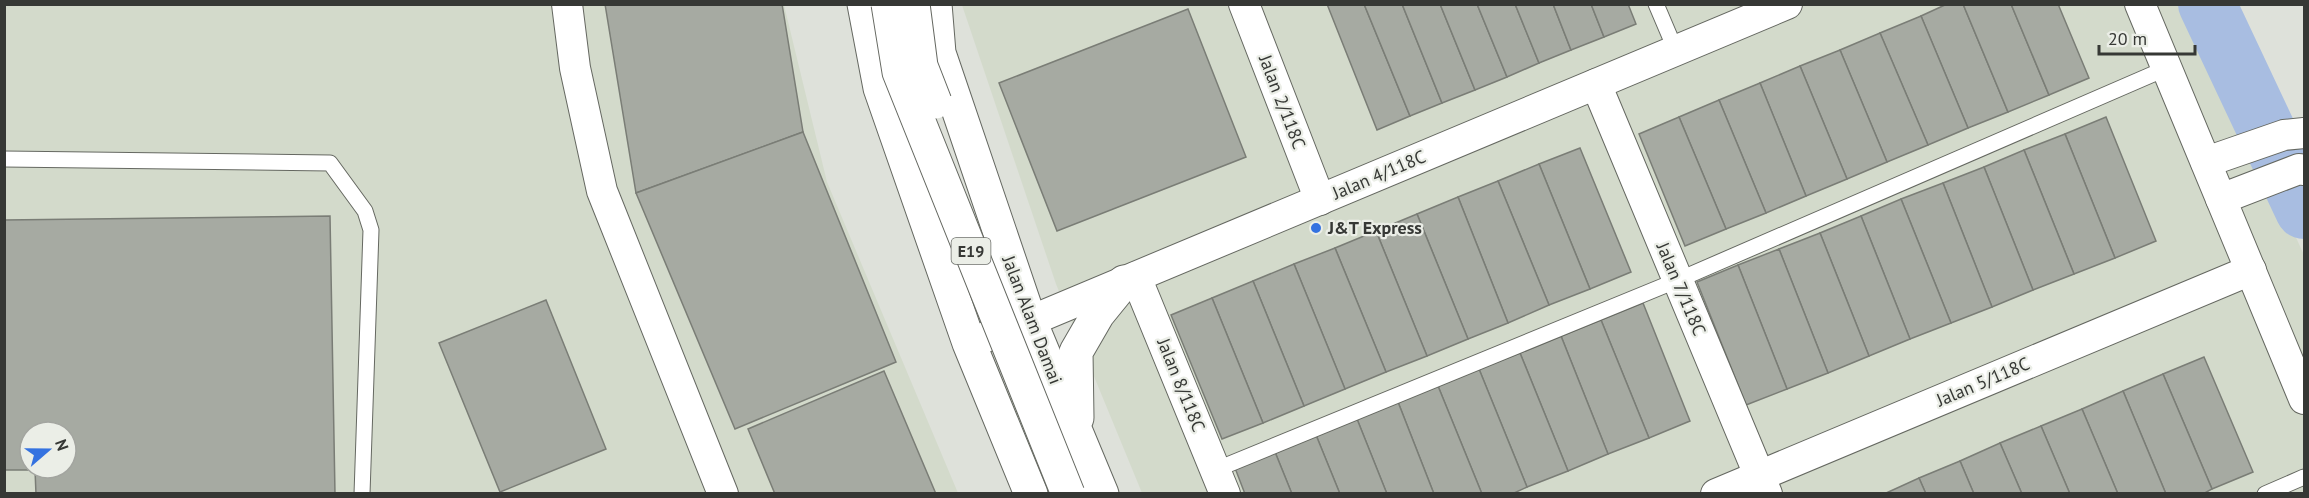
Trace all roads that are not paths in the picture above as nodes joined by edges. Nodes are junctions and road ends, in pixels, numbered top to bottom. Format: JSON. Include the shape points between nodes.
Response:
{"nodes":[{"id":1,"x":567,"y":4,"type":"edge"},
{"id":2,"x":864,"y":4,"type":"edge"},
{"id":3,"x":888,"y":4,"type":"edge"},
{"id":4,"x":913,"y":4,"type":"edge"},
{"id":5,"x":935,"y":4,"type":"edge"},
{"id":6,"x":1656,"y":4,"type":"edge"},
{"id":7,"x":1787,"y":4,"type":"edge"},
{"id":8,"x":2140,"y":4,"type":"edge"},
{"id":9,"x":1244,"y":5,"type":"edge"},
{"id":10,"x":1676,"y":51,"type":"junction"},
{"id":11,"x":2167,"y":68,"type":"junction"},
{"id":12,"x":1596,"y":84,"type":"junction"},
{"id":13,"x":2294,"y":134,"type":"edge"},
{"id":14,"x":4,"y":159,"type":"edge"},
{"id":15,"x":2206,"y":162,"type":"junction"},
{"id":16,"x":2302,"y":170,"type":"edge"},
{"id":17,"x":2234,"y":194,"type":"junction"},
{"id":18,"x":1320,"y":200,"type":"junction"},
{"id":19,"x":2251,"y":270,"type":"junction"},
{"id":20,"x":1130,"y":279,"type":"junction"},
{"id":21,"x":1678,"y":280,"type":"junction"},
{"id":22,"x":1030,"y":321,"type":"junction"},
{"id":23,"x":969,"y":343,"type":"junction"},
{"id":24,"x":2304,"y":399,"type":"edge"},
{"id":25,"x":1077,"y":435,"type":"junction"},
{"id":26,"x":2304,"y":477,"type":"edge"},
{"id":27,"x":1220,"y":482,"type":"edge"},
{"id":28,"x":1763,"y":484,"type":"edge"},
{"id":29,"x":718,"y":492,"type":"edge"},
{"id":30,"x":362,"y":494,"type":"edge"},
{"id":31,"x":1031,"y":494,"type":"edge"},
{"id":32,"x":1068,"y":494,"type":"edge"},
{"id":33,"x":1089,"y":494,"type":"edge"},
{"id":34,"x":1102,"y":494,"type":"edge"},
{"id":35,"x":1716,"y":494,"type":"edge"},
{"id":36,"x":2265,"y":494,"type":"edge"}],
"edges":[{"from":1,"to":29,"type":"street","via":[[575,68],[602,191]]},
{"from":2,"to":23,"type":"main road","via":[[880,88]]},
{"from":3,"to":32,"type":"main road","number":"E19","bridge":true,"via":[[899,72]]},
{"from":4,"to":33,"type":"main road","number":"E19","bridge":true,"via":[[921,66]]},
{"from":5,"to":22,"type":"main road","name":"Jalan Alam Damai","via":[[939,53]]},
{"from":6,"to":10,"type":"lane"},
{"from":7,"to":10,"type":"street","name":"Jalan 4/118C"},
{"from":8,"to":11,"type":"street"},
{"from":9,"to":18,"type":"street","name":"Jalan 2/118C"},
{"from":10,"to":12,"type":"street","name":"Jalan 4/118C"},
{"from":11,"to":15,"type":"street"},
{"from":11,"to":21,"type":"lane"},
{"from":12,"to":18,"type":"street","name":"Jalan 4/118C"},
{"from":12,"to":21,"type":"street","name":"Jalan 7/118C"},
{"from":13,"to":15,"type":"street"},
{"from":14,"to":30,"type":"lane","via":[[330,163],[365,211],[371,230]]},
{"from":15,"to":17,"type":"street"},
{"from":16,"to":17,"type":"street"},
{"from":17,"to":19,"type":"street"},
{"from":18,"to":20,"type":"street","name":"Jalan 4/118C"},
{"from":19,"to":24,"type":"street"},
{"from":19,"to":28,"type":"street","name":"Jalan 5/118C"},
{"from":20,"to":22,"type":"street","name":"Jalan 4/118C"},
{"from":20,"to":25,"type":"main road","via":[[1098,314],[1076,352]]},
{"from":20,"to":27,"type":"street","name":"Jalan 8/118C"},
{"from":21,"to":27,"type":"lane"},
{"from":21,"to":28,"type":"street","name":"Jalan 7/118C"},
{"from":22,"to":23,"type":"street","name":"Jalan 4/118C"},
{"from":22,"to":25,"type":"main road","name":"Jalan Alam Damai"},
{"from":23,"to":31,"type":"main road"},
{"from":25,"to":34,"type":"main road","name":"Jalan Alam Damai"},
{"from":26,"to":36,"type":"lane"},
{"from":28,"to":35,"type":"street","name":"Jalan 5/118C"}]}
